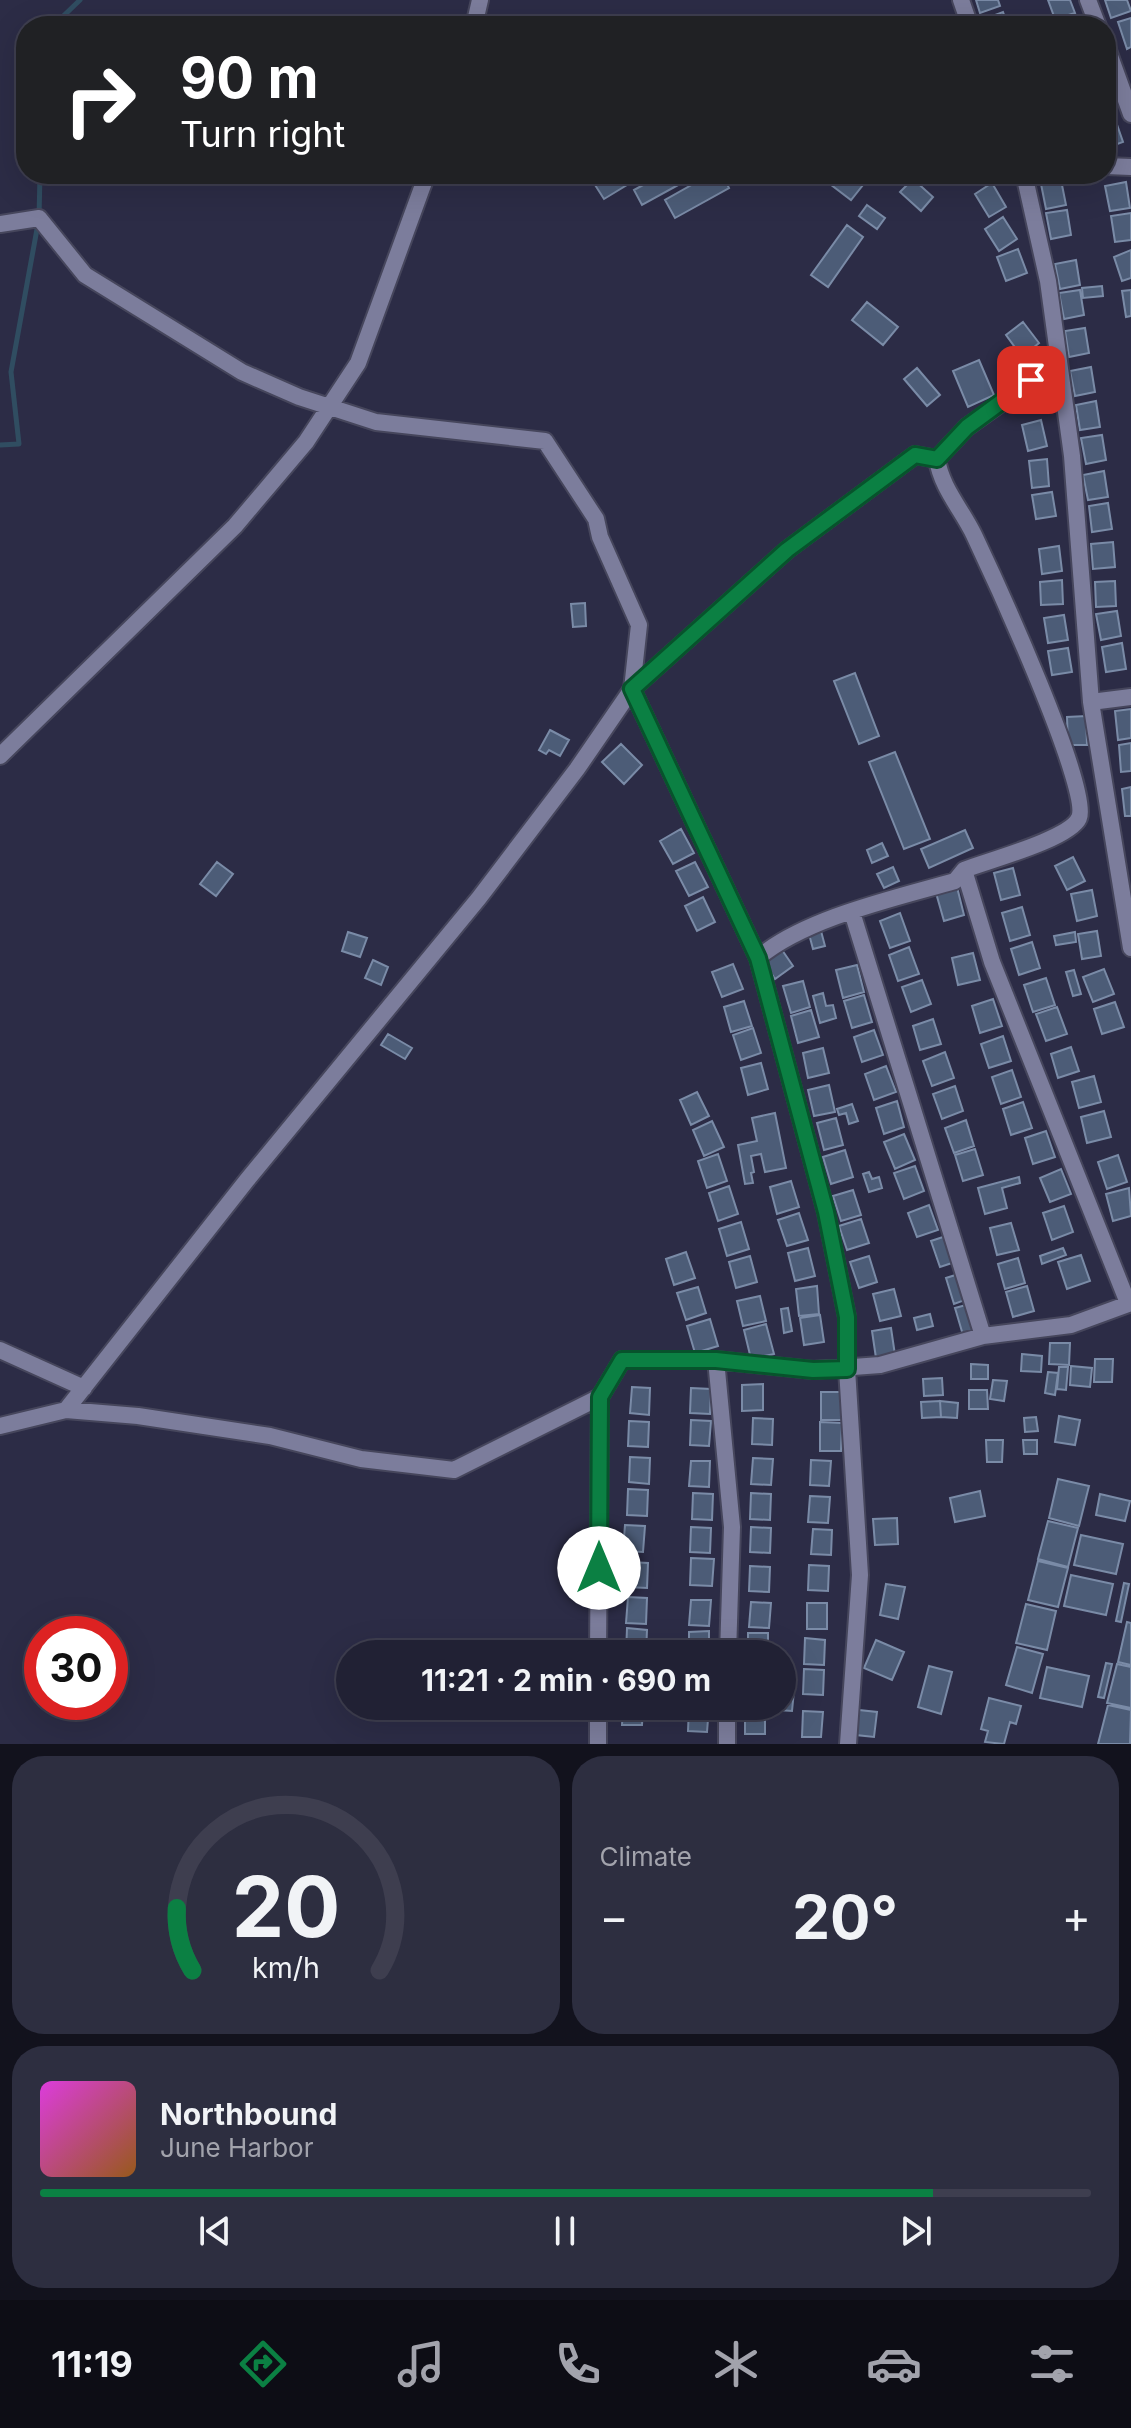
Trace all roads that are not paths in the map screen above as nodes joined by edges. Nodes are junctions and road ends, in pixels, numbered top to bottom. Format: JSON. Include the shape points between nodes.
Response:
{"nodes":[{"id":1,"x":1116,"y":73,"type":"edge"},
{"id":2,"x":1131,"y":114,"type":"edge"},
{"id":3,"x":423,"y":184,"type":"edge"},
{"id":4,"x":1027,"y":184,"type":"edge"},
{"id":5,"x":0,"y":224,"type":"edge"},
{"id":6,"x":1059,"y":362,"type":"junction"},
{"id":7,"x":332,"y":406,"type":"junction"},
{"id":8,"x":937,"y":459,"type":"junction"},
{"id":9,"x":632,"y":689,"type":"junction"},
{"id":10,"x":1131,"y":697,"type":"edge"},
{"id":11,"x":1091,"y":702,"type":"junction"},
{"id":12,"x":0,"y":756,"type":"edge"},
{"id":13,"x":964,"y":870,"type":"junction"},
{"id":14,"x":852,"y":912,"type":"junction"},
{"id":15,"x":1131,"y":948,"type":"edge"},
{"id":16,"x":758,"y":958,"type":"junction"},
{"id":17,"x":1130,"y":1303,"type":"edge"},
{"id":18,"x":983,"y":1336,"type":"junction"},
{"id":19,"x":0,"y":1350,"type":"edge"},
{"id":20,"x":716,"y":1360,"type":"junction"},
{"id":21,"x":847,"y":1369,"type":"junction"},
{"id":22,"x":84,"y":1388,"type":"junction"},
{"id":23,"x":600,"y":1397,"type":"junction"},
{"id":24,"x":66,"y":1410,"type":"junction"},
{"id":25,"x":0,"y":1426,"type":"edge"},
{"id":26,"x":598,"y":1640,"type":"edge"},
{"id":27,"x":728,"y":1640,"type":"edge"},
{"id":28,"x":598,"y":1720,"type":"edge"},
{"id":29,"x":727,"y":1720,"type":"edge"},
{"id":30,"x":598,"y":1744,"type":"edge"},
{"id":31,"x":727,"y":1744,"type":"edge"},
{"id":32,"x":848,"y":1744,"type":"edge"}],
"edges":[{"from":1,"to":2,"type":"street"},
{"from":3,"to":7,"type":"street","via":[[358,363]]},
{"from":4,"to":6,"type":"street"},
{"from":5,"to":7,"type":"street","via":[[39,218],[85,275],[242,372]]},
{"from":6,"to":8,"type":"street","via":[[967,427]]},
{"from":6,"to":11,"type":"street","via":[[1072,456]]},
{"from":7,"to":9,"type":"street","via":[[376,422],[545,441],[596,519],[639,625]]},
{"from":7,"to":12,"type":"street","via":[[235,526]]},
{"from":8,"to":9,"type":"street","via":[[915,455],[787,550]]},
{"from":8,"to":13,"type":"street","via":[[939,473],[996,581],[1081,800],[1081,816],[1074,825]]},
{"from":9,"to":16,"type":"street"},
{"from":9,"to":22,"type":"street","via":[[450,935]]},
{"from":10,"to":11,"type":"street"},
{"from":11,"to":15,"type":"street"},
{"from":13,"to":14,"type":"street","via":[[955,881]]},
{"from":13,"to":17,"type":"street","via":[[992,962]]},
{"from":14,"to":16,"type":"street","via":[[778,943]]},
{"from":14,"to":18,"type":"street"},
{"from":16,"to":21,"type":"street","via":[[826,1212],[847,1317]]},
{"from":17,"to":18,"type":"street","via":[[1071,1325]]},
{"from":18,"to":21,"type":"street"},
{"from":19,"to":22,"type":"street"},
{"from":20,"to":21,"type":"street"},
{"from":20,"to":23,"type":"street","via":[[622,1360]]},
{"from":20,"to":27,"type":"street","via":[[732,1527]]},
{"from":21,"to":32,"type":"street","via":[[860,1575]]},
{"from":22,"to":24,"type":"street"},
{"from":23,"to":24,"type":"street","via":[[454,1470],[361,1459],[270,1436]]},
{"from":23,"to":26,"type":"street"},
{"from":24,"to":25,"type":"street"},
{"from":28,"to":30,"type":"street"},
{"from":29,"to":31,"type":"street"}]}
